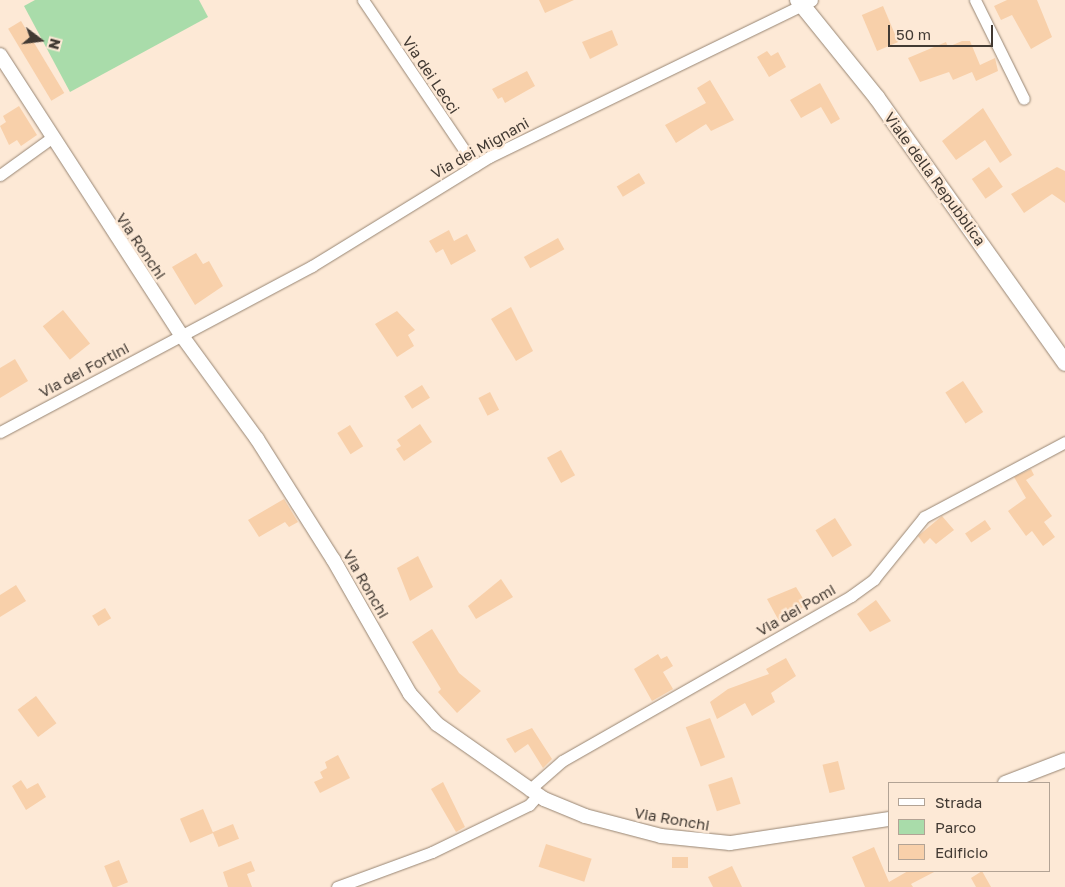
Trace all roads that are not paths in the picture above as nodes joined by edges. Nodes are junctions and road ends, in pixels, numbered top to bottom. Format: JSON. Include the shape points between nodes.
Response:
{"nodes":[{"id":1,"x":363,"y":0,"type":"edge"},
{"id":2,"x":975,"y":0,"type":"edge"},
{"id":3,"x":804,"y":2,"type":"edge"},
{"id":4,"x":0,"y":55,"type":"edge"},
{"id":5,"x":1024,"y":100,"type":"dead end"},
{"id":6,"x":50,"y":139,"type":"junction"},
{"id":7,"x":475,"y":166,"type":"junction"},
{"id":8,"x":0,"y":175,"type":"edge"},
{"id":9,"x":182,"y":336,"type":"junction"},
{"id":10,"x":1065,"y":363,"type":"edge"},
{"id":11,"x":0,"y":432,"type":"edge"},
{"id":12,"x":1065,"y":442,"type":"edge"},
{"id":13,"x":1065,"y":760,"type":"edge"},
{"id":14,"x":1008,"y":782,"type":"edge"},
{"id":15,"x":533,"y":792,"type":"junction"},
{"id":16,"x":888,"y":819,"type":"edge"},
{"id":17,"x":337,"y":887,"type":"edge"}],
"edges":[{"from":1,"to":7,"type":"street","name":"Via dei Lecci"},
{"from":2,"to":5,"type":"street"},
{"from":3,"to":7,"type":"street","name":"Via dei Mignani"},
{"from":3,"to":10,"type":"main road","name":"Viale della Repubblica","via":[[939,182]]},
{"from":4,"to":6,"type":"street","name":"Via Ronchi"},
{"from":6,"to":8,"type":"street"},
{"from":6,"to":9,"type":"street","name":"Via Ronchi"},
{"from":7,"to":9,"type":"street","name":"Via dei Mignani","via":[[312,266]]},
{"from":9,"to":11,"type":"street","name":"Via dei Fortini"},
{"from":9,"to":15,"type":"street","name":"Via Ronchi","via":[[257,439],[333,559],[410,694],[437,724]]},
{"from":12,"to":15,"type":"street","name":"Via dei Pomi","via":[[924,517],[874,579],[851,596],[562,761]]},
{"from":13,"to":14,"type":"street"},
{"from":15,"to":16,"type":"street","name":"Via Ronchi","via":[[585,816],[696,843],[730,843]]},
{"from":15,"to":17,"type":"street","name":"Via dei Pomi","via":[[529,805],[432,852]]}]}
